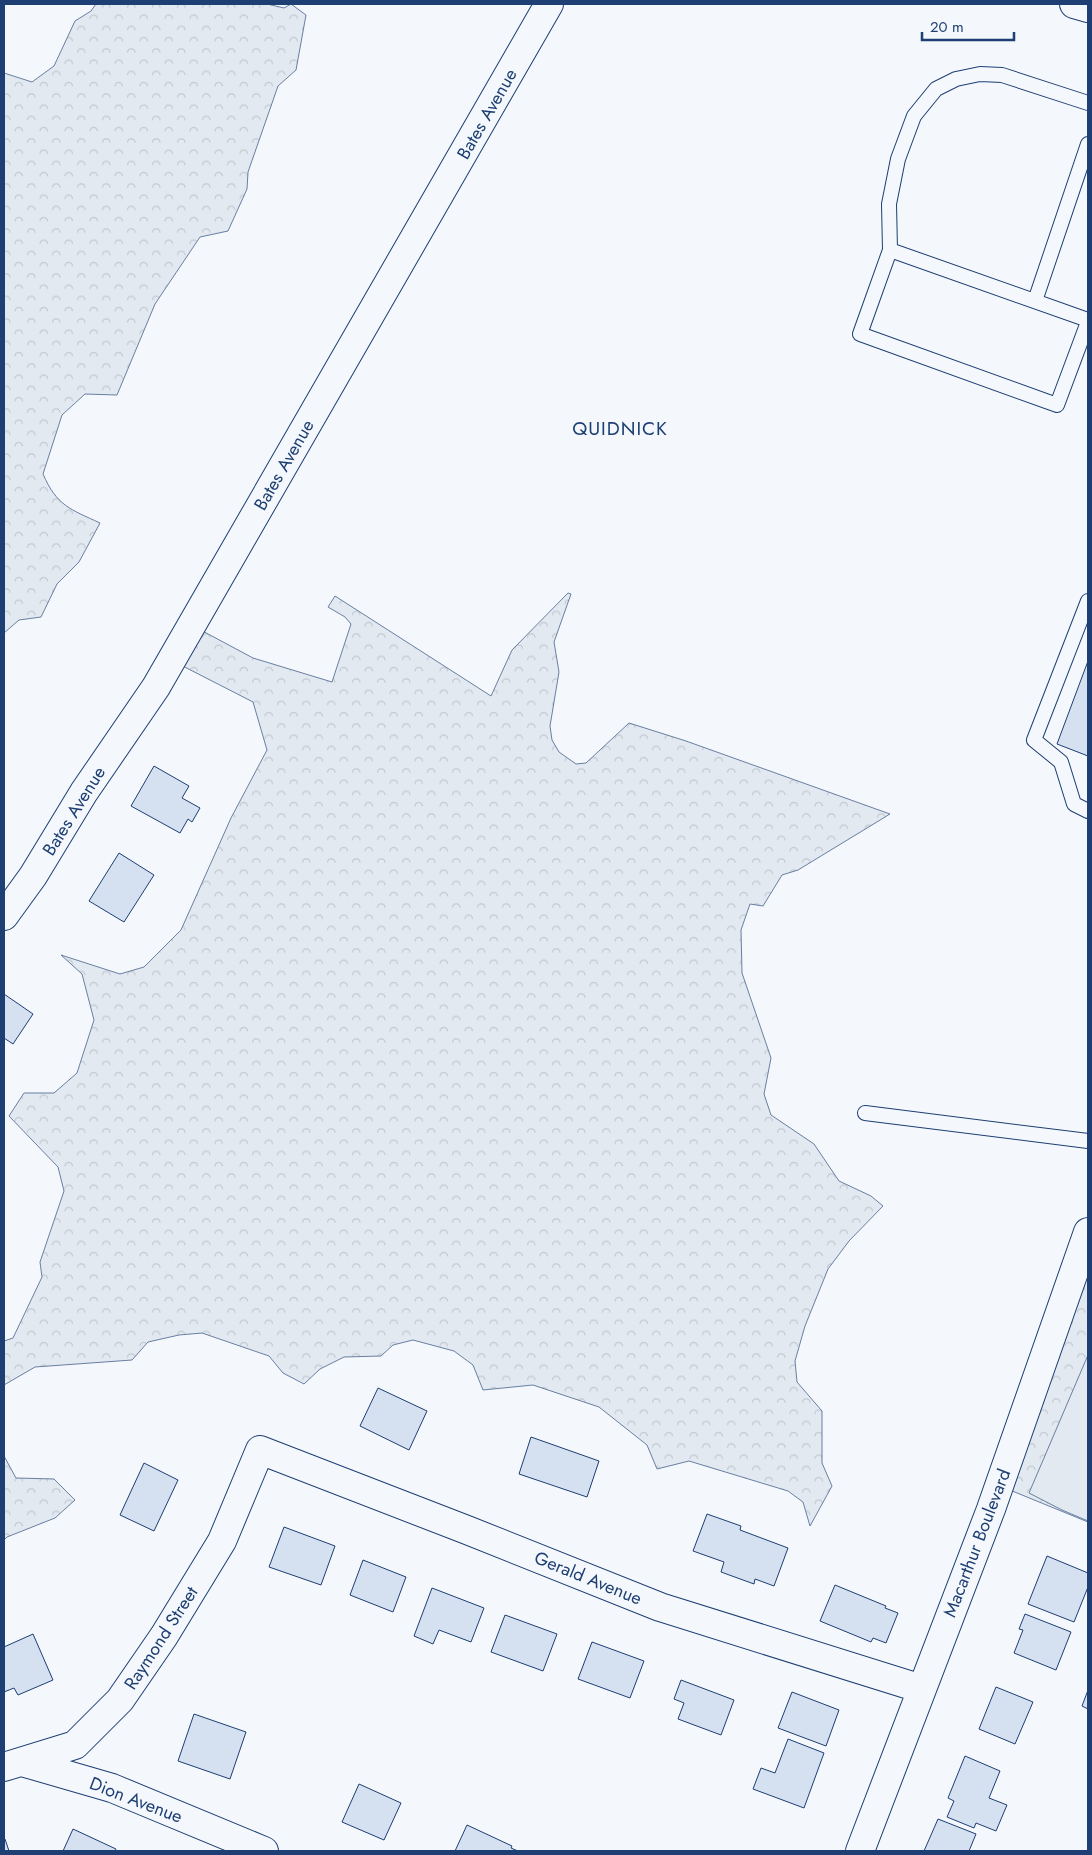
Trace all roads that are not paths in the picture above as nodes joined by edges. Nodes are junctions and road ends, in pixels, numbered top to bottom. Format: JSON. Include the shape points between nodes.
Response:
{"nodes":[{"id":1,"x":550,"y":4,"type":"edge"},
{"id":2,"x":1074,"y":4,"type":"edge"},
{"id":3,"x":1088,"y":8,"type":"edge"},
{"id":4,"x":1088,"y":103,"type":"edge"},
{"id":5,"x":1088,"y":144,"type":"edge"},
{"id":6,"x":890,"y":250,"type":"junction"},
{"id":7,"x":1035,"y":302,"type":"junction"},
{"id":8,"x":1088,"y":321,"type":"edge"},
{"id":9,"x":1088,"y":601,"type":"edge"},
{"id":10,"x":1088,"y":811,"type":"edge"},
{"id":11,"x":4,"y":916,"type":"edge"},
{"id":12,"x":865,"y":1113,"type":"dead end"},
{"id":13,"x":1088,"y":1141,"type":"edge"},
{"id":14,"x":1088,"y":1232,"type":"edge"},
{"id":15,"x":260,"y":1450,"type":"joint"},
{"id":16,"x":922,"y":1689,"type":"junction"},
{"id":17,"x":11,"y":1764,"type":"edge"},
{"id":18,"x":264,"y":1851,"type":"edge"},
{"id":19,"x":860,"y":1851,"type":"edge"}],
"edges":[{"from":1,"to":11,"type":"street","name":"Bates Avenue","via":[[156,687]]},
{"from":2,"to":3,"type":"street"},
{"from":4,"to":6,"type":"lane","via":[[1002,75],[964,77],[936,89],[914,116],[898,159],[888,204]]},
{"from":5,"to":7,"type":"lane"},
{"from":6,"to":7,"type":"lane"},
{"from":6,"to":8,"type":"lane","via":[[860,334],[1057,405]]},
{"from":7,"to":8,"type":"lane"},
{"from":9,"to":10,"type":"lane","via":[[1034,740],[1060,762],[1074,804]]},
{"from":12,"to":13,"type":"lane"},
{"from":14,"to":16,"type":"street","name":"Macarthur Boulevard","via":[[994,1500]]},
{"from":15,"to":16,"type":"street","name":"Gerald Avenue","via":[[660,1607]]},
{"from":15,"to":17,"type":"street","name":"Raymond Street","via":[[222,1541],[120,1700],[75,1745]]},
{"from":16,"to":19,"type":"street","name":"Macarthur Boulevard"},
{"from":17,"to":18,"type":"street","name":"Dion Avenue","via":[[112,1788]]}]}
